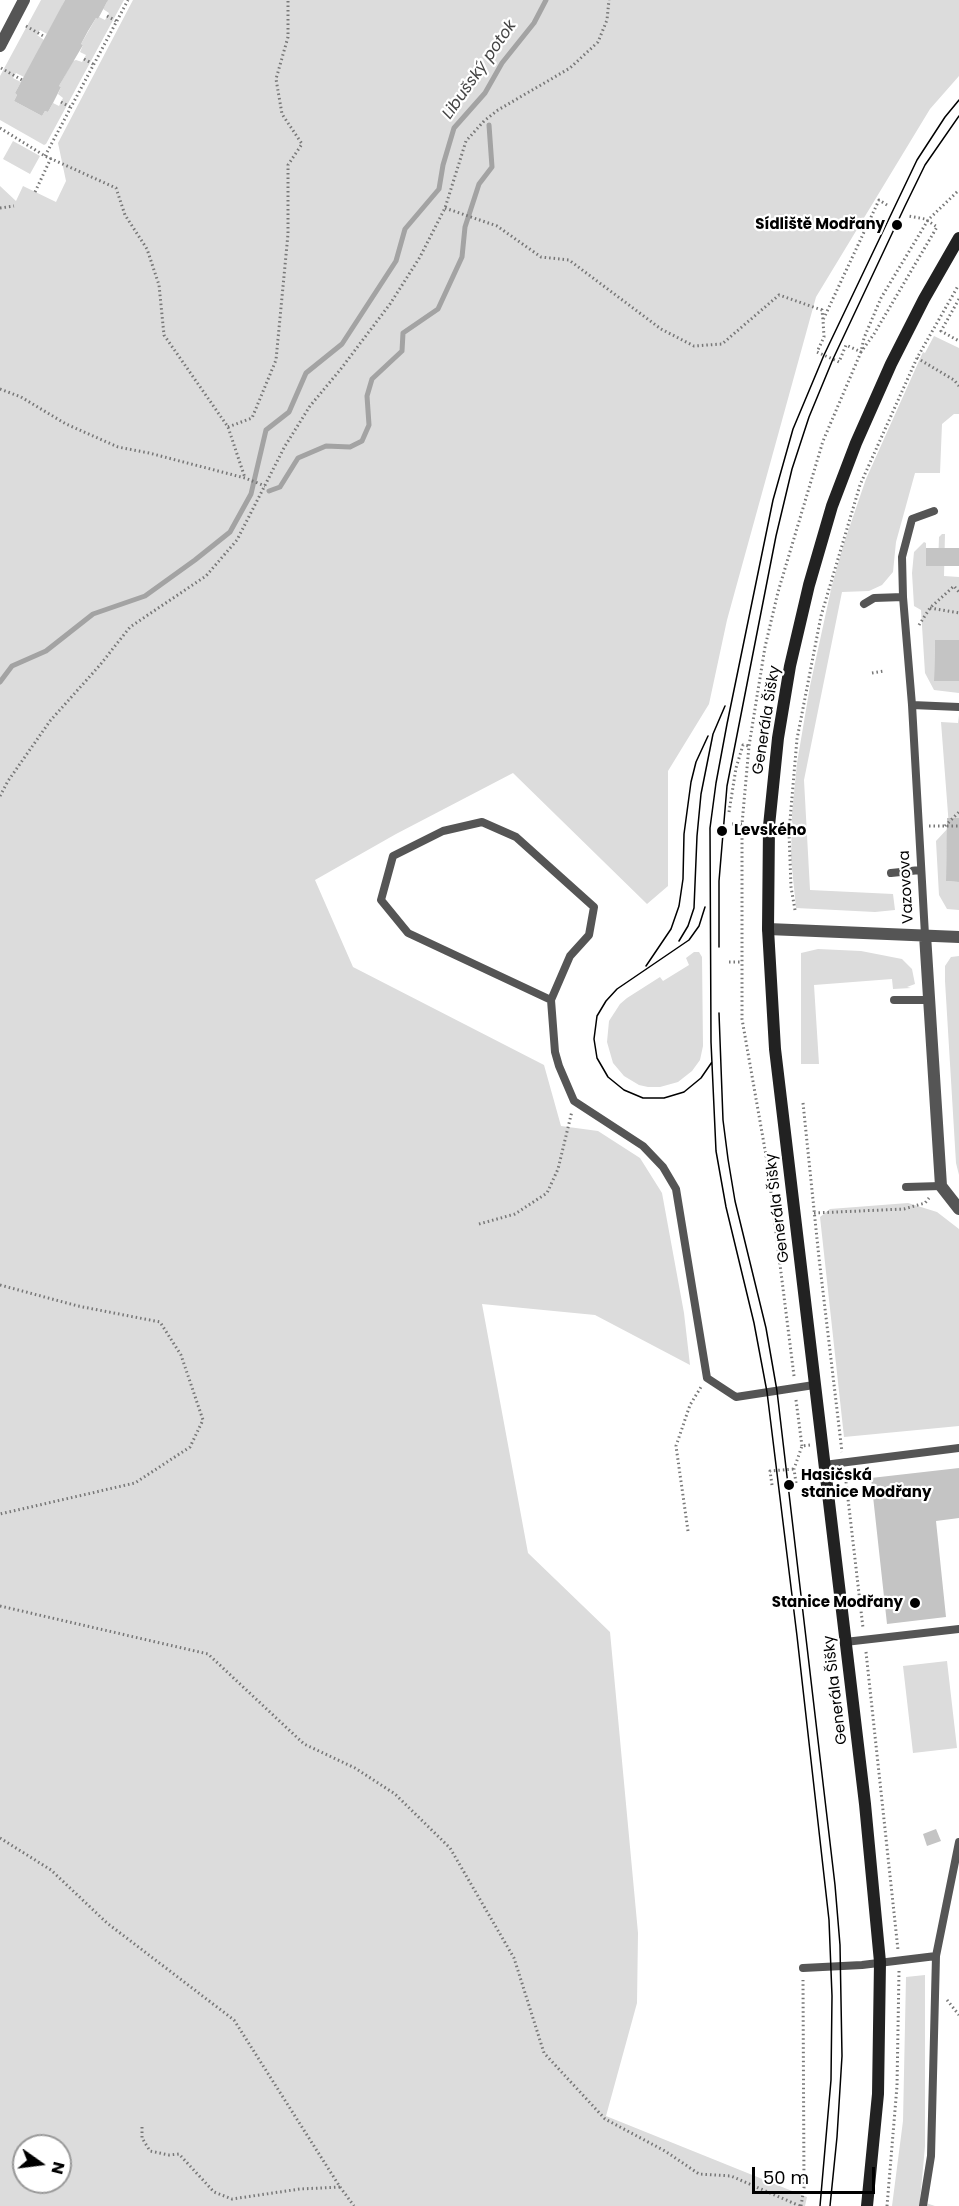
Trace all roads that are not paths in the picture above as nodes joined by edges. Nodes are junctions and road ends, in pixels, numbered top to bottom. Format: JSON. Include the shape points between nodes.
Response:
{"nodes":[{"id":1,"x":24,"y":0,"type":"edge"},
{"id":2,"x":0,"y":46,"type":"edge"},
{"id":3,"x":959,"y":238,"type":"edge"},
{"id":4,"x":934,"y":511,"type":"dead end"},
{"id":5,"x":903,"y":597,"type":"junction"},
{"id":6,"x":864,"y":604,"type":"dead end"},
{"id":7,"x":912,"y":705,"type":"junction"},
{"id":8,"x":959,"y":707,"type":"edge"},
{"id":9,"x":920,"y":870,"type":"junction"},
{"id":10,"x":891,"y":873,"type":"dead end"},
{"id":11,"x":768,"y":929,"type":"junction"},
{"id":12,"x":925,"y":935,"type":"junction"},
{"id":13,"x":959,"y":937,"type":"edge"},
{"id":14,"x":551,"y":1000,"type":"junction"},
{"id":15,"x":894,"y":1000,"type":"dead end"},
{"id":16,"x":930,"y":1000,"type":"junction"},
{"id":17,"x":939,"y":1186,"type":"junction"},
{"id":18,"x":906,"y":1187,"type":"dead end"},
{"id":19,"x":959,"y":1209,"type":"edge"},
{"id":20,"x":814,"y":1385,"type":"junction"},
{"id":21,"x":959,"y":1448,"type":"edge"},
{"id":22,"x":824,"y":1465,"type":"junction"},
{"id":23,"x":959,"y":1629,"type":"edge"},
{"id":24,"x":845,"y":1642,"type":"junction"},
{"id":25,"x":959,"y":1842,"type":"edge"},
{"id":26,"x":936,"y":1956,"type":"junction"},
{"id":27,"x":880,"y":1962,"type":"junction"},
{"id":28,"x":803,"y":1968,"type":"road end"},
{"id":29,"x":867,"y":2206,"type":"edge"},
{"id":30,"x":923,"y":2206,"type":"edge"}],
"edges":[{"from":1,"to":2,"type":"street"},
{"from":3,"to":11,"type":"main road","name":"Generála Šišky","via":[[909,328],[870,412],[832,506],[809,585],[790,666],[775,760],[768,848]]},
{"from":4,"to":5,"type":"lane","name":"Vazovova","via":[[912,519],[902,557]]},
{"from":5,"to":6,"type":"lane","via":[[873,598]]},
{"from":5,"to":7,"type":"lane","name":"Vazovova"},
{"from":7,"to":8,"type":"lane"},
{"from":7,"to":9,"type":"lane","name":"Vazovova"},
{"from":9,"to":10,"type":"lane"},
{"from":9,"to":12,"type":"lane","name":"Vazovova"},
{"from":11,"to":12,"type":"street"},
{"from":11,"to":20,"type":"main road","name":"Generála Šišky","via":[[775,1049]]},
{"from":12,"to":13,"type":"street"},
{"from":12,"to":16,"type":"street","name":"Vazovova"},
{"from":14,"to":14,"type":"lane","via":[[570,956],[589,935],[594,907],[586,899],[516,837],[482,822],[443,831],[393,856],[381,900],[408,933]]},
{"from":14,"to":20,"type":"lane","via":[[557,1059],[574,1101],[644,1146],[663,1167],[675,1189],[707,1378],[736,1397]]},
{"from":15,"to":16,"type":"lane"},
{"from":16,"to":17,"type":"street","name":"Vazovova"},
{"from":17,"to":18,"type":"lane"},
{"from":17,"to":19,"type":"street"},
{"from":20,"to":22,"type":"main road","name":"Generála Šišky"},
{"from":21,"to":22,"type":"lane"},
{"from":22,"to":24,"type":"main road","name":"Generála Šišky"},
{"from":23,"to":24,"type":"lane"},
{"from":24,"to":27,"type":"main road","name":"Generála Šišky"},
{"from":25,"to":26,"type":"lane"},
{"from":26,"to":27,"type":"lane"},
{"from":26,"to":30,"type":"lane","via":[[931,2156]]},
{"from":27,"to":28,"type":"lane"},
{"from":27,"to":29,"type":"main road","name":"Generála Šišky","via":[[879,2094]]}]}
